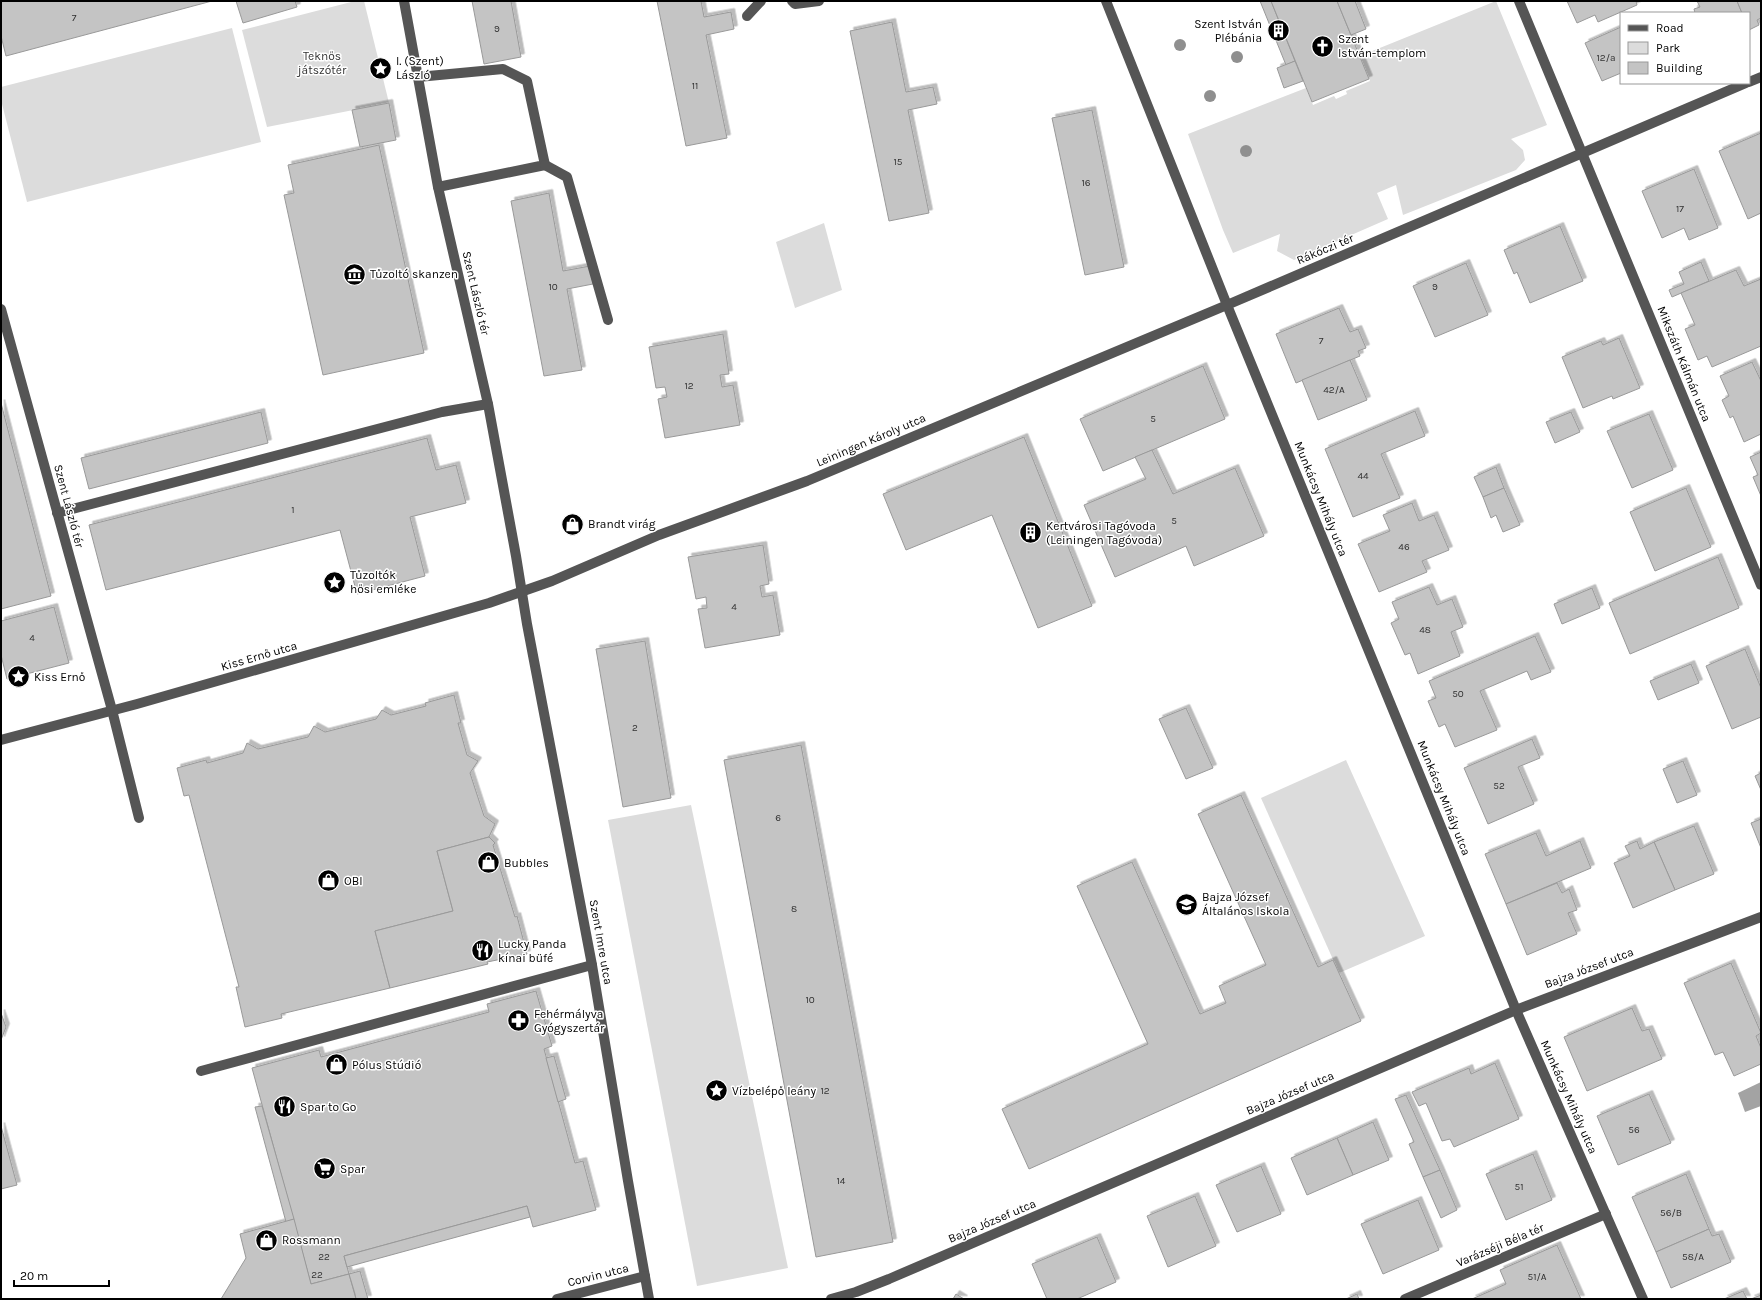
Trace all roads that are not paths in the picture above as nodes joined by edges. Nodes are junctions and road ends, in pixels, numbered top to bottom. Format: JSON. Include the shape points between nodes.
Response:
{"nodes":[{"id":1,"x":404,"y":1,"type":"edge"},
{"id":2,"x":761,"y":1,"type":"edge"},
{"id":3,"x":792,"y":1,"type":"edge"},
{"id":4,"x":819,"y":1,"type":"edge"},
{"id":5,"x":1106,"y":1,"type":"edge"},
{"id":6,"x":1519,"y":1,"type":"edge"},
{"id":7,"x":747,"y":16,"type":"dead end"},
{"id":8,"x":418,"y":77,"type":"junction"},
{"id":9,"x":1761,"y":77,"type":"edge"},
{"id":10,"x":1750,"y":82,"type":"edge"},
{"id":11,"x":1744,"y":84,"type":"edge"},
{"id":12,"x":1583,"y":153,"type":"junction"},
{"id":13,"x":545,"y":165,"type":"junction"},
{"id":14,"x":438,"y":187,"type":"junction"},
{"id":15,"x":1228,"y":305,"type":"junction"},
{"id":16,"x":1,"y":309,"type":"edge"},
{"id":17,"x":608,"y":320,"type":"dead end"},
{"id":18,"x":488,"y":404,"type":"junction"},
{"id":19,"x":57,"y":512,"type":"junction"},
{"id":20,"x":1761,"y":585,"type":"edge"},
{"id":21,"x":522,"y":591,"type":"junction"},
{"id":22,"x":112,"y":710,"type":"junction"},
{"id":23,"x":1,"y":740,"type":"edge"},
{"id":24,"x":139,"y":818,"type":"dead end"},
{"id":25,"x":1761,"y":917,"type":"edge"},
{"id":26,"x":592,"y":965,"type":"junction"},
{"id":27,"x":1516,"y":1010,"type":"junction"},
{"id":28,"x":201,"y":1071,"type":"dead end"},
{"id":29,"x":1606,"y":1214,"type":"junction"},
{"id":30,"x":645,"y":1276,"type":"junction"},
{"id":31,"x":557,"y":1299,"type":"edge"},
{"id":32,"x":649,"y":1299,"type":"edge"},
{"id":33,"x":831,"y":1299,"type":"edge"},
{"id":34,"x":1405,"y":1299,"type":"edge"},
{"id":35,"x":1643,"y":1299,"type":"edge"}],
"edges":[{"from":1,"to":8,"type":"street","name":"Szent László tér"},
{"from":2,"to":7,"type":"street"},
{"from":3,"to":4,"type":"street","via":[[795,4]]},
{"from":5,"to":15,"type":"street"},
{"from":6,"to":12,"type":"street"},
{"from":8,"to":13,"type":"street","via":[[503,69],[527,81]]},
{"from":8,"to":14,"type":"street","name":"Szent László tér"},
{"from":9,"to":10,"type":"street"},
{"from":11,"to":12,"type":"street"},
{"from":12,"to":15,"type":"street","name":"Rákóczi tér"},
{"from":12,"to":20,"type":"street","name":"Mikszáth Kálmán utca"},
{"from":13,"to":14,"type":"street"},
{"from":13,"to":17,"type":"street","via":[[567,177]]},
{"from":14,"to":18,"type":"street","name":"Szent László tér"},
{"from":15,"to":21,"type":"street","name":"Leiningen Károly utca","via":[[808,481],[659,535],[552,581]]},
{"from":15,"to":27,"type":"street","name":"Munkácsy Mihály utca"},
{"from":16,"to":19,"type":"street","name":"Szent László tér"},
{"from":18,"to":19,"type":"street","via":[[442,412]]},
{"from":18,"to":21,"type":"street","name":"Szent László tér"},
{"from":19,"to":22,"type":"street","name":"Szent László tér"},
{"from":21,"to":22,"type":"street","name":"Kiss Ernő utca","via":[[488,603]]},
{"from":21,"to":26,"type":"street","name":"Szent Imre utca"},
{"from":22,"to":23,"type":"street","name":"Kiss Ernő utca"},
{"from":22,"to":24,"type":"street","name":"Szent László tér"},
{"from":25,"to":27,"type":"street","name":"Bajza József utca"},
{"from":26,"to":28,"type":"street"},
{"from":26,"to":30,"type":"street","name":"Szent Imre utca"},
{"from":27,"to":29,"type":"street","name":"Munkácsy Mihály utca"},
{"from":27,"to":33,"type":"street","name":"Bajza József utca","via":[[889,1279]]},
{"from":29,"to":34,"type":"street","name":"Varázséji Béla tér"},
{"from":29,"to":35,"type":"street","name":"Munkácsy Mihály utca"},
{"from":30,"to":31,"type":"street","name":"Corvin utca"},
{"from":30,"to":32,"type":"street","name":"Szent Imre utca"}]}
